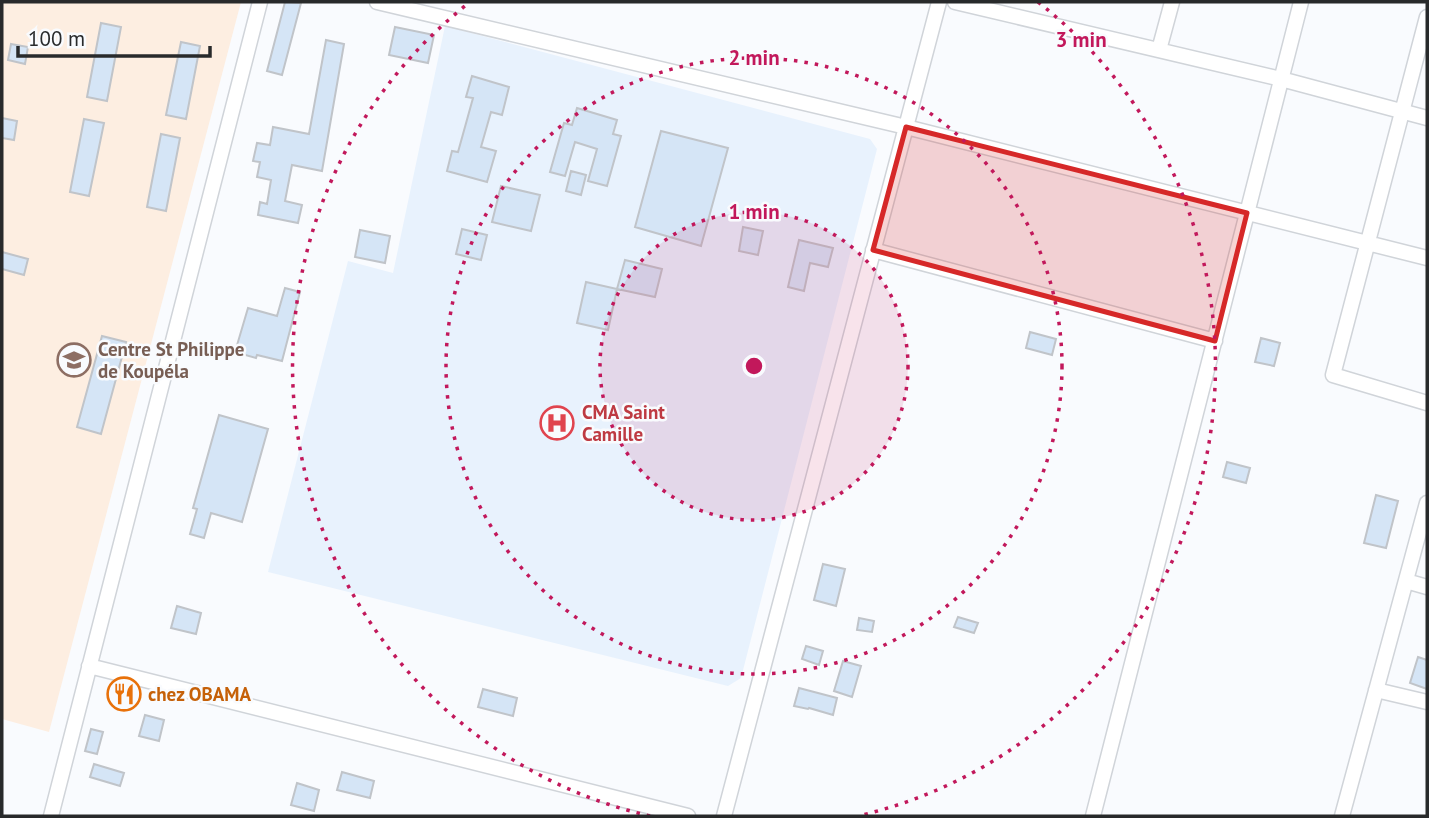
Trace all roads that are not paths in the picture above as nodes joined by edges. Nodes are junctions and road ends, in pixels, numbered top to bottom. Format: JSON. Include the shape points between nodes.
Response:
{"nodes":[{"id":1,"x":260,"y":2,"type":"edge"},
{"id":2,"x":377,"y":2,"type":"edge"},
{"id":3,"x":939,"y":2,"type":"edge"},
{"id":4,"x":955,"y":2,"type":"edge"},
{"id":5,"x":1171,"y":2,"type":"edge"},
{"id":6,"x":1301,"y":2,"type":"edge"},
{"id":7,"x":1427,"y":17,"type":"edge"},
{"id":8,"x":1159,"y":50,"type":"junction"},
{"id":9,"x":1281,"y":79,"type":"junction"},
{"id":10,"x":1402,"y":111,"type":"junction"},
{"id":11,"x":1427,"y":118,"type":"edge"},
{"id":12,"x":906,"y":127,"type":"junction"},
{"id":13,"x":1247,"y":213,"type":"junction"},
{"id":14,"x":1369,"y":243,"type":"junction"},
{"id":15,"x":873,"y":250,"type":"junction"},
{"id":16,"x":1427,"y":258,"type":"edge"},
{"id":17,"x":1215,"y":341,"type":"junction"},
{"id":18,"x":1427,"y":403,"type":"edge"},
{"id":19,"x":1427,"y":503,"type":"edge"},
{"id":20,"x":1406,"y":581,"type":"junction"},
{"id":21,"x":1427,"y":587,"type":"edge"},
{"id":22,"x":89,"y":666,"type":"junction"},
{"id":23,"x":1376,"y":690,"type":"junction"},
{"id":24,"x":1427,"y":702,"type":"edge"},
{"id":25,"x":1346,"y":815,"type":"edge"},
{"id":26,"x":51,"y":816,"type":"edge"},
{"id":27,"x":688,"y":816,"type":"edge"},
{"id":28,"x":724,"y":816,"type":"edge"},
{"id":29,"x":1093,"y":816,"type":"edge"}],
"edges":[{"from":1,"to":22,"type":"street"},
{"from":2,"to":12,"type":"street"},
{"from":3,"to":12,"type":"street"},
{"from":4,"to":8,"type":"street"},
{"from":5,"to":8,"type":"street"},
{"from":6,"to":9,"type":"street"},
{"from":7,"to":10,"type":"street"},
{"from":8,"to":9,"type":"street"},
{"from":9,"to":10,"type":"street"},
{"from":9,"to":13,"type":"street"},
{"from":10,"to":11,"type":"street"},
{"from":10,"to":14,"type":"street"},
{"from":12,"to":13,"type":"street"},
{"from":12,"to":15,"type":"street"},
{"from":13,"to":14,"type":"street"},
{"from":13,"to":17,"type":"street"},
{"from":14,"to":16,"type":"street"},
{"from":14,"to":18,"type":"street","via":[[1333,375]]},
{"from":15,"to":17,"type":"street"},
{"from":15,"to":28,"type":"street"},
{"from":17,"to":29,"type":"street"},
{"from":19,"to":20,"type":"street"},
{"from":20,"to":21,"type":"street"},
{"from":20,"to":23,"type":"street"},
{"from":22,"to":26,"type":"street"},
{"from":22,"to":27,"type":"street"},
{"from":23,"to":24,"type":"street"},
{"from":23,"to":25,"type":"street"}]}
